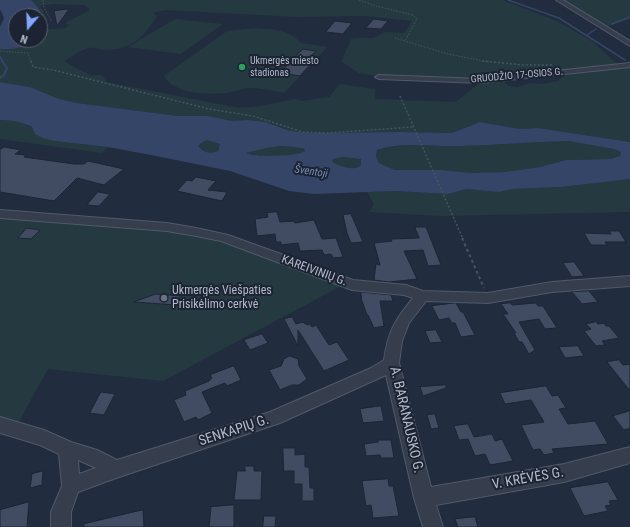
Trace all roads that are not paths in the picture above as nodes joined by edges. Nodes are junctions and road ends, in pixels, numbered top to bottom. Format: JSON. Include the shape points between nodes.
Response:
{"nodes":[{"id":1,"x":559,"y":0,"type":"edge"},
{"id":2,"x":630,"y":44,"type":"edge"},
{"id":3,"x":630,"y":65,"type":"edge"},
{"id":4,"x":379,"y":77,"type":"dead end"},
{"id":5,"x":0,"y":214,"type":"edge"},
{"id":6,"x":630,"y":281,"type":"edge"},
{"id":7,"x":422,"y":296,"type":"junction"},
{"id":8,"x":391,"y":363,"type":"junction"},
{"id":9,"x":0,"y":425,"type":"edge"},
{"id":10,"x":68,"y":449,"type":"junction"},
{"id":11,"x":630,"y":454,"type":"edge"},
{"id":12,"x":116,"y":469,"type":"junction"},
{"id":13,"x":71,"y":486,"type":"junction"},
{"id":14,"x":424,"y":498,"type":"junction"},
{"id":15,"x":61,"y":527,"type":"edge"},
{"id":16,"x":433,"y":527,"type":"edge"}],
"edges":[{"from":1,"to":2,"type":"street"},
{"from":3,"to":4,"type":"street","name":"GRUODŽIO 17-OSIOS G.","via":[[481,81]]},
{"from":5,"to":7,"type":"street","name":"KAREIVINIŲ G.","via":[[160,226],[196,232],[224,238],[352,285],[406,290]]},
{"from":6,"to":7,"type":"street","name":"KAREIVINIŲ G.","via":[[552,287],[488,298]]},
{"from":7,"to":8,"type":"street","name":"A. BARANAUSKO G.","via":[[403,321],[394,341]]},
{"from":8,"to":12,"type":"street","name":"SENKAPIŲ G.","via":[[377,373],[274,418]]},
{"from":8,"to":14,"type":"street","name":"A. BARANAUSKO G."},
{"from":9,"to":10,"type":"street","via":[[44,438]]},
{"from":10,"to":12,"type":"street","via":[[91,456]]},
{"from":10,"to":13,"type":"street"},
{"from":11,"to":14,"type":"street","name":"V. KRĖVĖS G.","via":[[564,473]]},
{"from":12,"to":13,"type":"street","name":"SENKAPIŲ G."},
{"from":13,"to":15,"type":"street","via":[[61,512]]},
{"from":14,"to":16,"type":"street","name":"A. BARANAUSKO G."}]}
